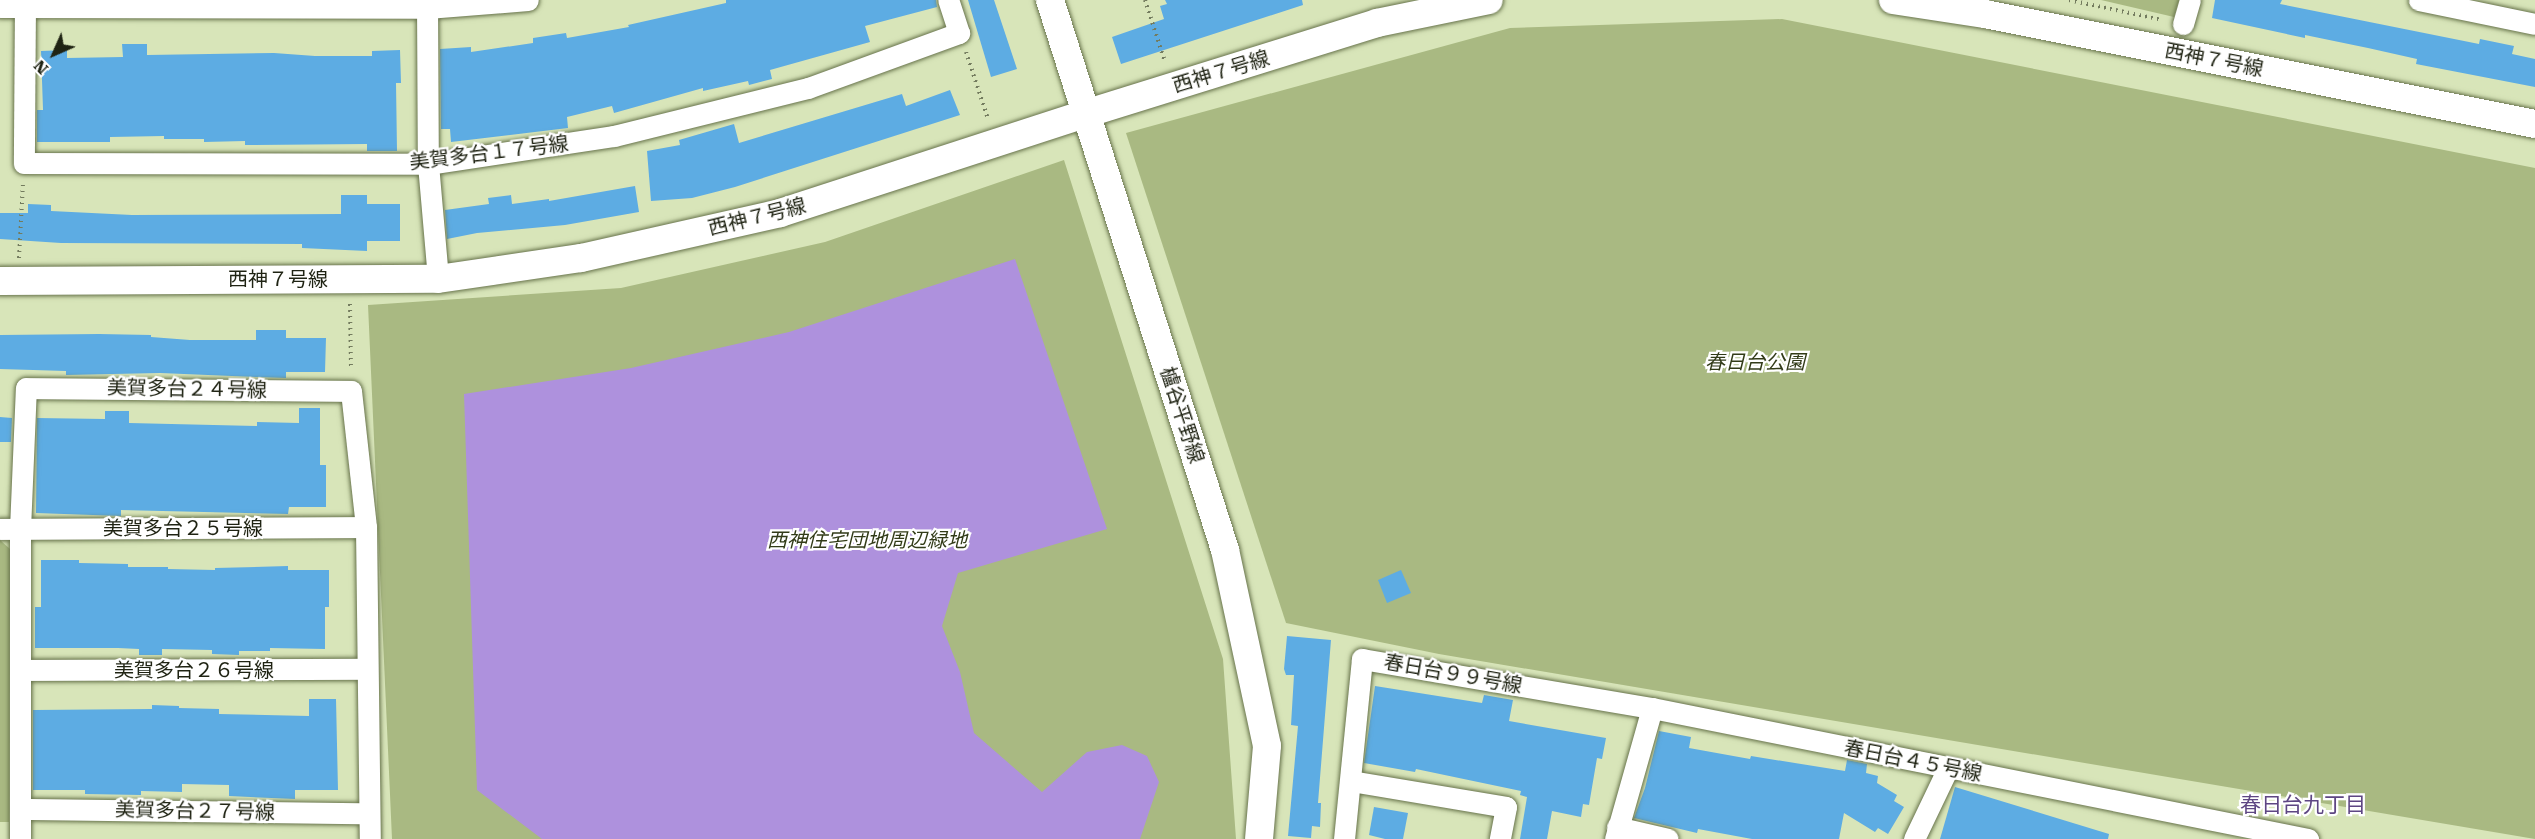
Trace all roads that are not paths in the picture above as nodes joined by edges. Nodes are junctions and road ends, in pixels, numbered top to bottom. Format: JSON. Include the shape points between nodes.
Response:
{"nodes":[{"id":1,"x":528,"y":0,"type":"edge"},
{"id":2,"x":948,"y":0,"type":"edge"},
{"id":3,"x":1050,"y":0,"type":"edge"},
{"id":4,"x":1489,"y":0,"type":"edge"},
{"id":5,"x":1893,"y":0,"type":"edge"},
{"id":6,"x":2190,"y":0,"type":"edge"},
{"id":7,"x":2419,"y":0,"type":"edge"},
{"id":8,"x":25,"y":4,"type":"edge"},
{"id":9,"x":427,"y":4,"type":"edge"},
{"id":10,"x":0,"y":7,"type":"edge"},
{"id":11,"x":1987,"y":7,"type":"edge"},
{"id":12,"x":2500,"y":9,"type":"edge"},
{"id":13,"x":2184,"y":24,"type":"road end"},
{"id":14,"x":2535,"y":24,"type":"edge"},
{"id":15,"x":1084,"y":114,"type":"junction"},
{"id":16,"x":2535,"y":124,"type":"edge"},
{"id":17,"x":428,"y":164,"type":"junction"},
{"id":18,"x":438,"y":279,"type":"junction"},
{"id":19,"x":9,"y":280,"type":"edge"},
{"id":20,"x":366,"y":527,"type":"junction"},
{"id":21,"x":10,"y":529,"type":"edge"},
{"id":22,"x":367,"y":669,"type":"junction"},
{"id":23,"x":21,"y":670,"type":"junction"},
{"id":24,"x":1652,"y":708,"type":"junction"},
{"id":25,"x":1948,"y":768,"type":"junction"},
{"id":26,"x":1351,"y":781,"type":"junction"},
{"id":27,"x":21,"y":809,"type":"junction"},
{"id":28,"x":369,"y":813,"type":"junction"},
{"id":29,"x":1616,"y":833,"type":"edge"},
{"id":30,"x":2262,"y":834,"type":"edge"},
{"id":31,"x":20,"y":839,"type":"edge"},
{"id":32,"x":370,"y":839,"type":"edge"},
{"id":33,"x":1259,"y":839,"type":"edge"},
{"id":34,"x":1344,"y":839,"type":"edge"},
{"id":35,"x":1500,"y":839,"type":"edge"},
{"id":36,"x":1668,"y":839,"type":"edge"},
{"id":37,"x":1914,"y":839,"type":"edge"},
{"id":38,"x":2308,"y":839,"type":"edge"}],
"edges":[{"from":1,"to":9,"type":"street"},
{"from":2,"to":17,"type":"street","name":"美賀多台１７号線","via":[[959,33],[808,88],[614,136]]},
{"from":3,"to":15,"type":"street","name":"櫨谷平野線"},
{"from":4,"to":15,"type":"street","name":"西神７号線","via":[[1377,23]]},
{"from":5,"to":11,"type":"street","name":"西神７号線"},
{"from":6,"to":13,"type":"street"},
{"from":7,"to":12,"type":"street"},
{"from":8,"to":9,"type":"street"},
{"from":8,"to":10,"type":"street"},
{"from":8,"to":17,"type":"street","name":"美賀多台１７号線","via":[[24,163]]},
{"from":9,"to":17,"type":"street"},
{"from":11,"to":16,"type":"street","name":"西神７号線"},
{"from":12,"to":14,"type":"street"},
{"from":15,"to":18,"type":"street","name":"西神７号線","via":[[780,213],[582,258]]},
{"from":15,"to":33,"type":"street","name":"櫨谷平野線","via":[[1226,550],[1267,747]]},
{"from":17,"to":18,"type":"street"},
{"from":18,"to":19,"type":"street","name":"西神７号線"},
{"from":20,"to":21,"type":"street","name":"美賀多台２５号線"},
{"from":20,"to":21,"type":"street","name":"美賀多台２４号線","via":[[351,391],[26,388]]},
{"from":20,"to":22,"type":"street"},
{"from":21,"to":23,"type":"street","name":"美賀多台２４号線"},
{"from":22,"to":23,"type":"street","name":"美賀多台２６号線"},
{"from":22,"to":28,"type":"street"},
{"from":23,"to":27,"type":"street","name":"美賀多台２４号線"},
{"from":24,"to":25,"type":"street","name":"春日台４５号線"},
{"from":24,"to":26,"type":"street","name":"春日台９９号線","via":[[1362,659]]},
{"from":24,"to":29,"type":"street"},
{"from":25,"to":30,"type":"street","name":"春日台４５号線"},
{"from":25,"to":37,"type":"street"},
{"from":26,"to":34,"type":"street","name":"春日台９９号線"},
{"from":26,"to":35,"type":"street","via":[[1506,807]]},
{"from":27,"to":28,"type":"street","name":"美賀多台２７号線"},
{"from":27,"to":31,"type":"street","name":"美賀多台２４号線"},
{"from":28,"to":32,"type":"street"},
{"from":29,"to":36,"type":"street"},
{"from":30,"to":38,"type":"street","name":"春日台４５号線"}]}
